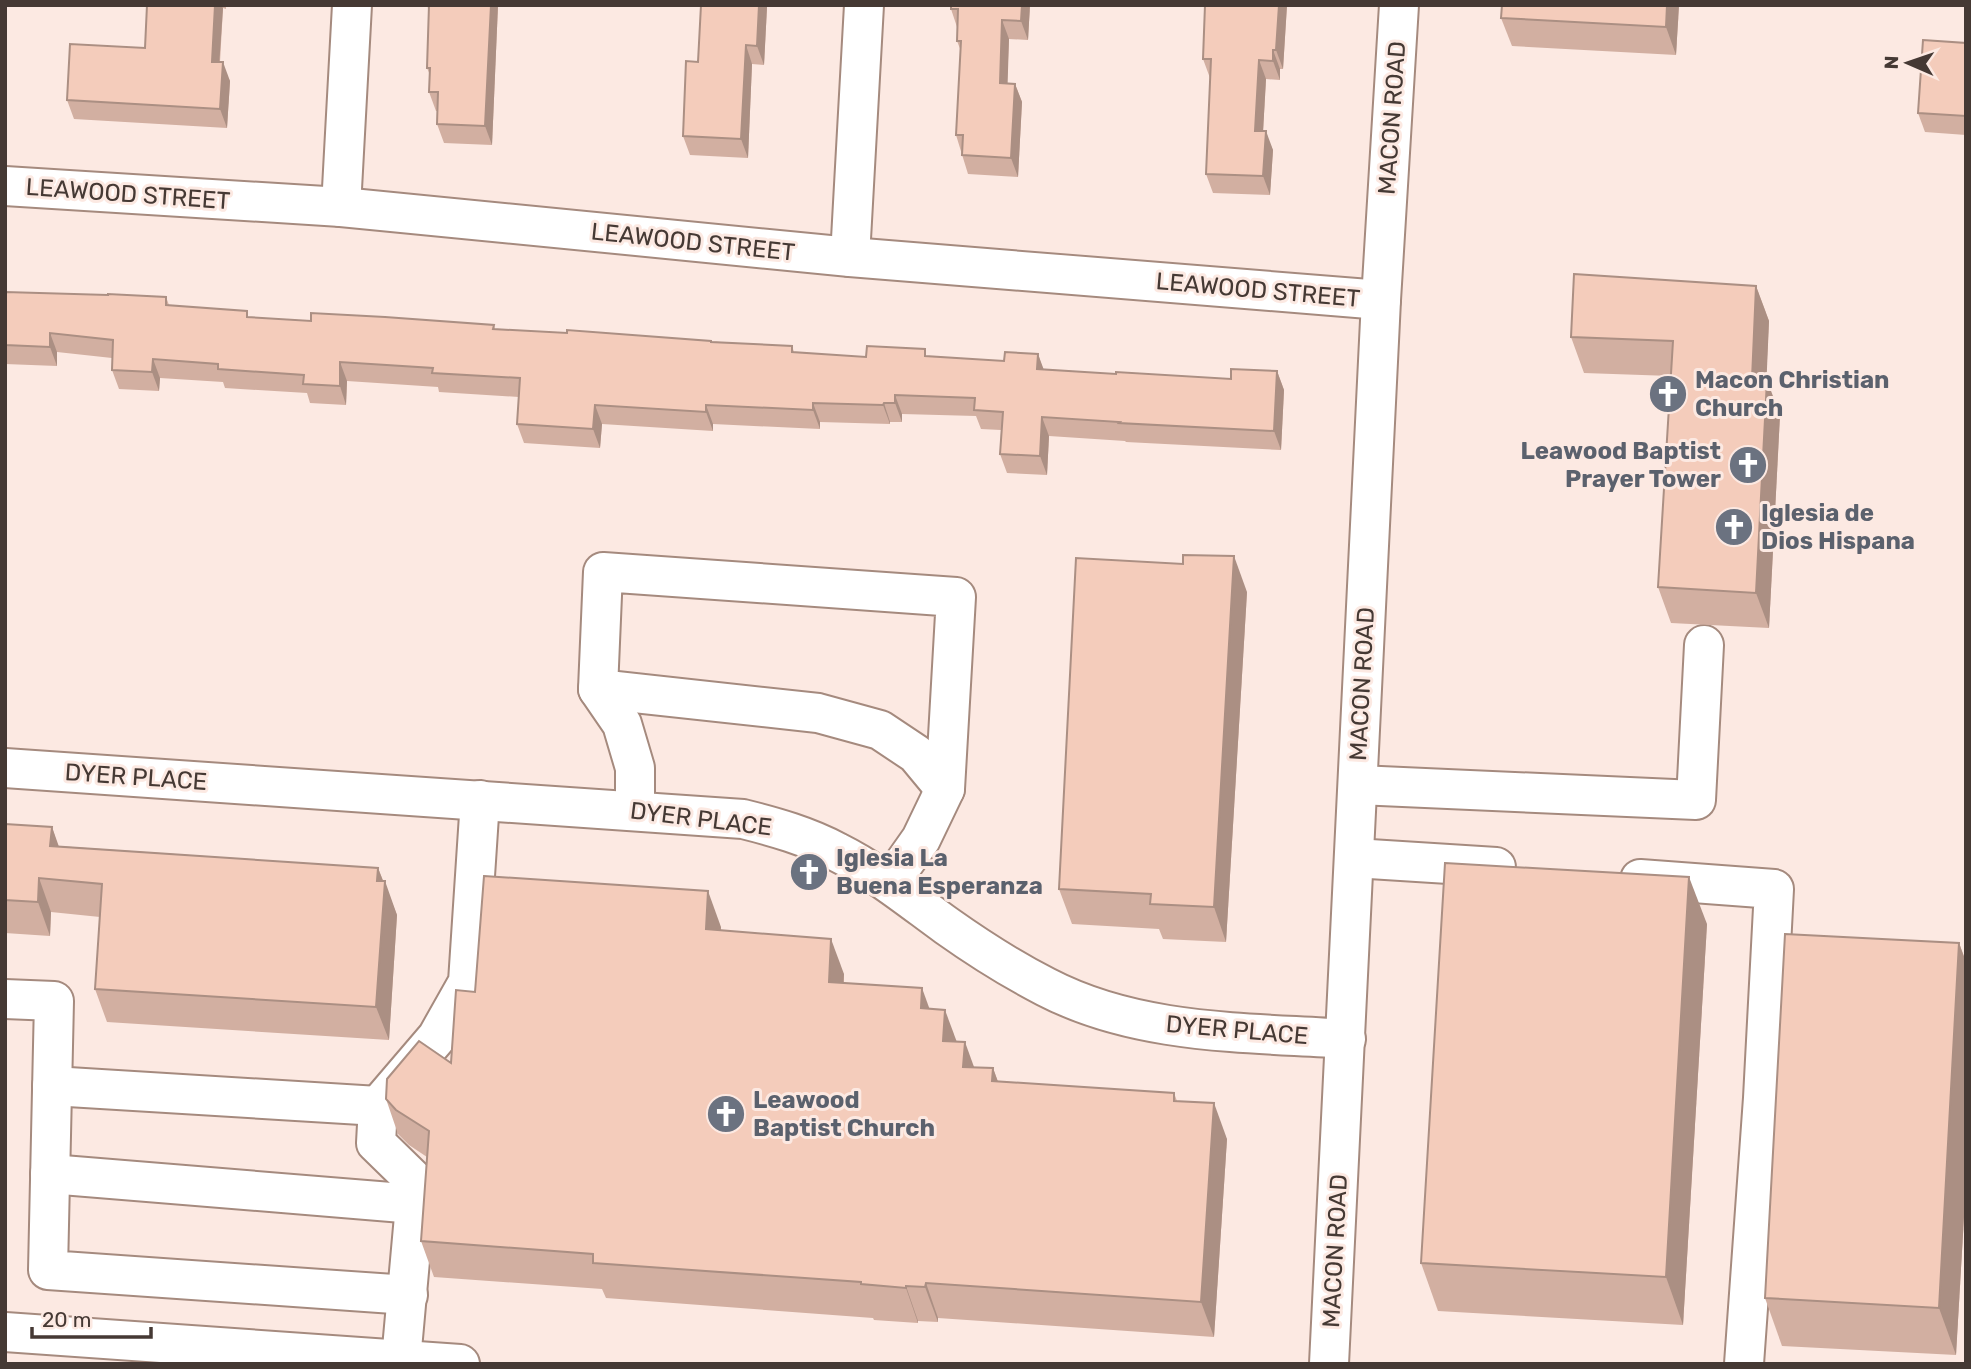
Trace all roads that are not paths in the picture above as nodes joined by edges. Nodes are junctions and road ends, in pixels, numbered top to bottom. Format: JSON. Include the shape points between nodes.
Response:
{"nodes":[{"id":1,"x":352,"y":5,"type":"edge"},
{"id":2,"x":864,"y":5,"type":"edge"},
{"id":3,"x":1399,"y":5,"type":"edge"},
{"id":4,"x":5,"y":186,"type":"edge"},
{"id":5,"x":341,"y":207,"type":"junction"},
{"id":6,"x":850,"y":257,"type":"junction"},
{"id":7,"x":1381,"y":300,"type":"junction"},
{"id":8,"x":1704,"y":645,"type":"dead end"},
{"id":9,"x":598,"y":689,"type":"junction"},
{"id":10,"x":5,"y":768,"type":"edge"},
{"id":11,"x":1358,"y":785,"type":"junction"},
{"id":12,"x":945,"y":789,"type":"junction"},
{"id":13,"x":480,"y":800,"type":"junction"},
{"id":14,"x":635,"y":810,"type":"junction"},
{"id":15,"x":1354,"y":858,"type":"junction"},
{"id":16,"x":1535,"y":870,"type":"edge"},
{"id":17,"x":1601,"y":875,"type":"edge"},
{"id":18,"x":890,"y":883,"type":"junction"},
{"id":19,"x":5,"y":999,"type":"edge"},
{"id":20,"x":1346,"y":1039,"type":"junction"},
{"id":21,"x":52,"y":1086,"type":"junction"},
{"id":22,"x":378,"y":1106,"type":"junction"},
{"id":23,"x":50,"y":1174,"type":"junction"},
{"id":24,"x":415,"y":1204,"type":"junction"},
{"id":25,"x":408,"y":1295,"type":"junction"},
{"id":26,"x":5,"y":1332,"type":"edge"},
{"id":27,"x":401,"y":1360,"type":"junction"},
{"id":28,"x":460,"y":1364,"type":"edge"},
{"id":29,"x":1329,"y":1364,"type":"edge"},
{"id":30,"x":1744,"y":1364,"type":"edge"}],
"edges":[{"from":1,"to":5,"type":"street"},
{"from":2,"to":6,"type":"street"},
{"from":3,"to":7,"type":"street","name":"MACON ROAD"},
{"from":4,"to":5,"type":"street","name":"LEAWOOD STREET"},
{"from":5,"to":6,"type":"street","name":"LEAWOOD STREET"},
{"from":6,"to":7,"type":"street","name":"LEAWOOD STREET"},
{"from":7,"to":11,"type":"street","name":"MACON ROAD"},
{"from":8,"to":11,"type":"street","via":[[1696,800]]},
{"from":9,"to":12,"type":"street","via":[[818,713],[880,730],[916,754]]},
{"from":9,"to":12,"type":"street","via":[[603,572],[956,597]]},
{"from":9,"to":14,"type":"street","via":[[622,724],[635,768]]},
{"from":10,"to":13,"type":"street","name":"DYER PLACE"},
{"from":11,"to":15,"type":"street","name":"MACON ROAD"},
{"from":12,"to":18,"type":"street","via":[[921,839]]},
{"from":13,"to":14,"type":"street","name":"DYER PLACE"},
{"from":13,"to":22,"type":"street","via":[[468,982],[437,1037]]},
{"from":14,"to":18,"type":"street","name":"DYER PLACE","via":[[743,819],[783,829],[836,851]]},
{"from":15,"to":16,"type":"street"},
{"from":15,"to":20,"type":"street","name":"MACON ROAD"},
{"from":17,"to":30,"type":"street","via":[[1774,889]]},
{"from":18,"to":20,"type":"street","name":"DYER PLACE","via":[[996,959],[1095,1008],[1143,1022],[1192,1029]]},
{"from":19,"to":21,"type":"street","via":[[54,1001]]},
{"from":20,"to":29,"type":"street","name":"MACON ROAD"},
{"from":21,"to":22,"type":"street"},
{"from":21,"to":23,"type":"street"},
{"from":22,"to":24,"type":"street","via":[[376,1143],[417,1183]]},
{"from":23,"to":24,"type":"street"},
{"from":23,"to":25,"type":"street","via":[[48,1270]]},
{"from":24,"to":25,"type":"street"},
{"from":25,"to":27,"type":"street"},
{"from":26,"to":27,"type":"street"},
{"from":27,"to":28,"type":"street"}]}
